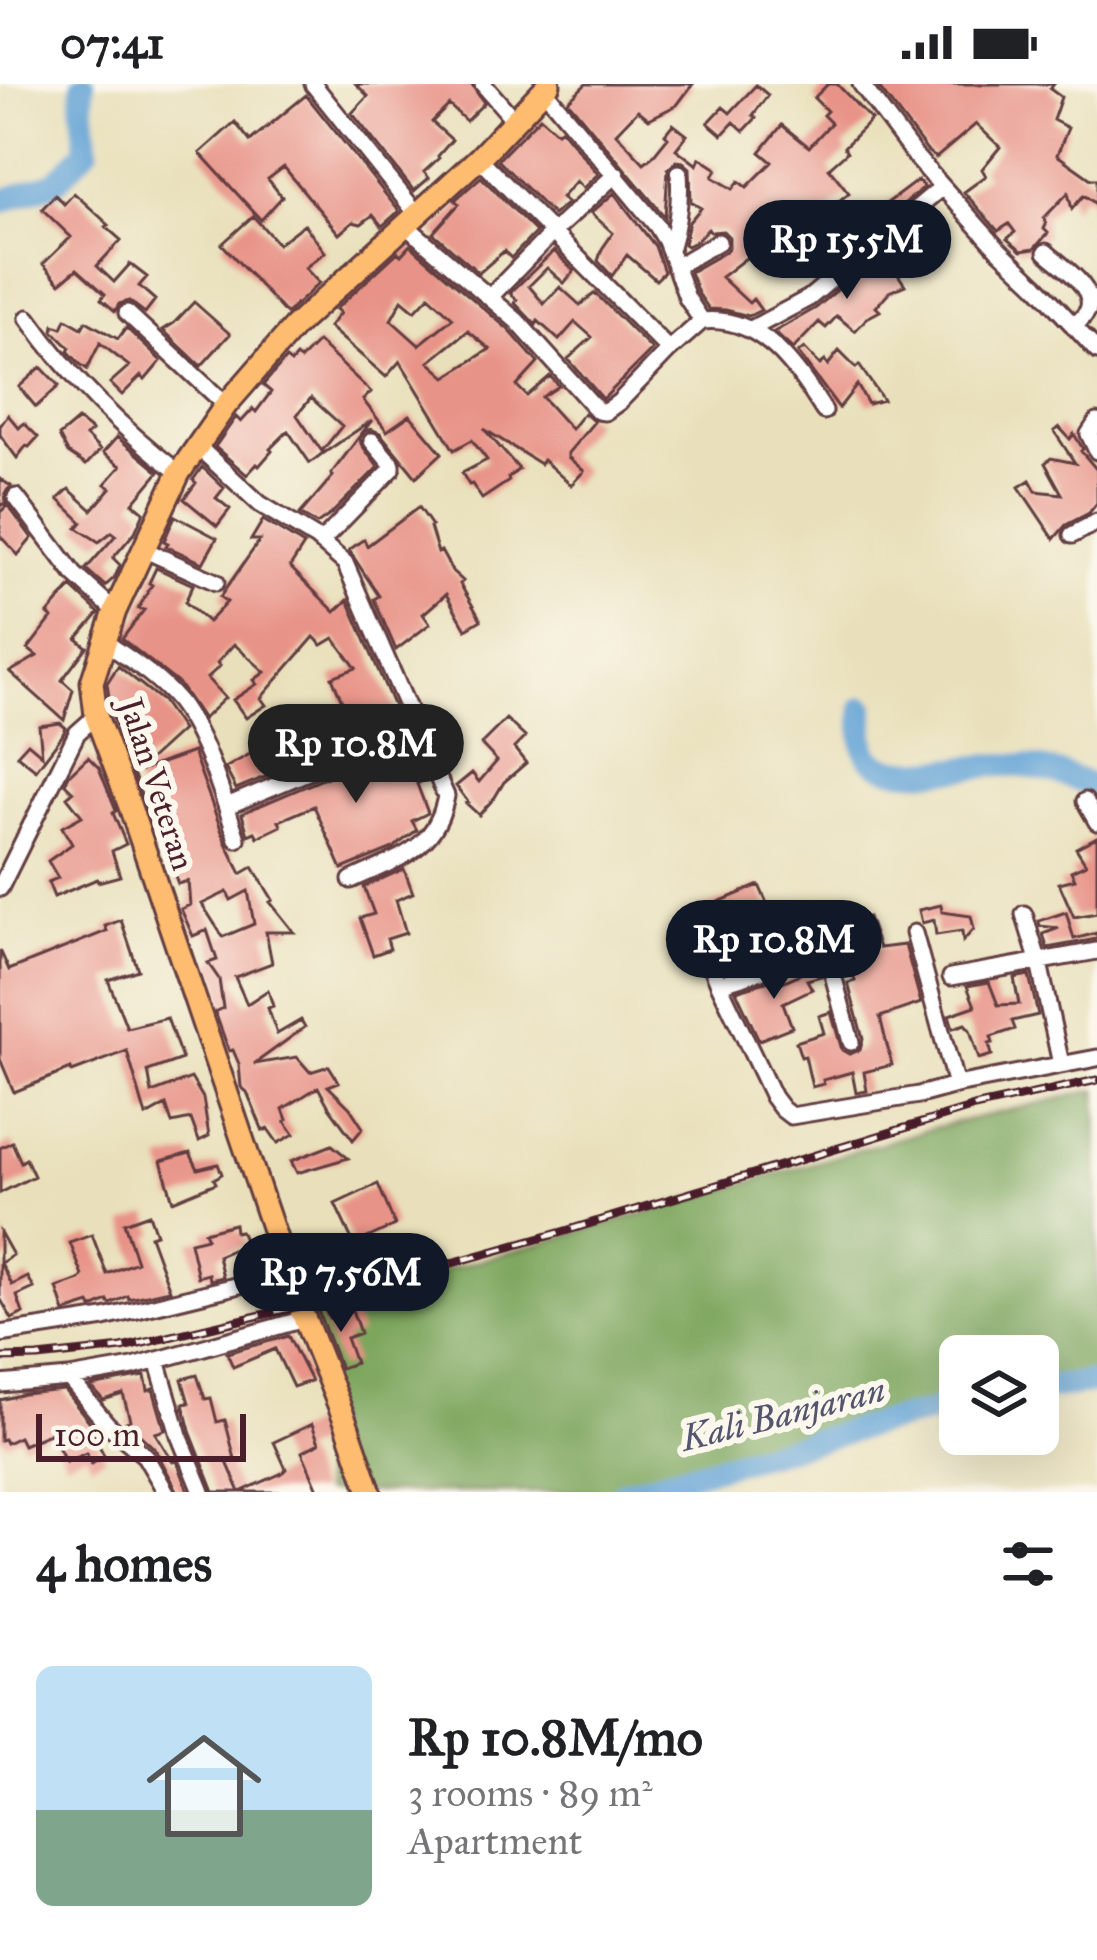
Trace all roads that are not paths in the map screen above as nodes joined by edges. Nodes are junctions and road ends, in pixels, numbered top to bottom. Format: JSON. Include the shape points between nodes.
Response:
{"nodes":[{"id":1,"x":313,"y":84,"type":"edge"},
{"id":2,"x":483,"y":84,"type":"edge"},
{"id":3,"x":861,"y":84,"type":"edge"},
{"id":4,"x":546,"y":87,"type":"edge"},
{"id":5,"x":515,"y":121,"type":"junction"},
{"id":6,"x":478,"y":158,"type":"junction"},
{"id":7,"x":680,"y":173,"type":"dead end"},
{"id":8,"x":616,"y":174,"type":"junction"},
{"id":9,"x":942,"y":187,"type":"junction"},
{"id":10,"x":411,"y":220,"type":"junction"},
{"id":11,"x":554,"y":231,"type":"junction"},
{"id":12,"x":718,"y":242,"type":"dead end"},
{"id":13,"x":1046,"y":252,"type":"dead end"},
{"id":14,"x":672,"y":259,"type":"junction"},
{"id":15,"x":490,"y":297,"type":"junction"},
{"id":16,"x":127,"y":313,"type":"dead end"},
{"id":17,"x":28,"y":318,"type":"dead end"},
{"id":18,"x":702,"y":321,"type":"junction"},
{"id":19,"x":1074,"y":327,"type":"junction"},
{"id":20,"x":751,"y":329,"type":"junction"},
{"id":21,"x":669,"y":350,"type":"junction"},
{"id":22,"x":1097,"y":351,"type":"edge"},
{"id":23,"x":226,"y":406,"type":"junction"},
{"id":24,"x":824,"y":411,"type":"dead end"},
{"id":25,"x":1097,"y":422,"type":"edge"},
{"id":26,"x":372,"y":442,"type":"dead end"},
{"id":27,"x":196,"y":445,"type":"junction"},
{"id":28,"x":1097,"y":451,"type":"edge"},
{"id":29,"x":179,"y":473,"type":"junction"},
{"id":30,"x":16,"y":497,"type":"dead end"},
{"id":31,"x":1097,"y":522,"type":"edge"},
{"id":32,"x":1072,"y":535,"type":"dead end"},
{"id":33,"x":321,"y":542,"type":"junction"},
{"id":34,"x":146,"y":550,"type":"junction"},
{"id":35,"x":216,"y":582,"type":"dead end"},
{"id":36,"x":115,"y":611,"type":"junction"},
{"id":37,"x":105,"y":643,"type":"junction"},
{"id":38,"x":96,"y":716,"type":"junction"},
{"id":39,"x":417,"y":726,"type":"junction"},
{"id":40,"x":1085,"y":801,"type":"dead end"},
{"id":41,"x":227,"y":806,"type":"junction"},
{"id":42,"x":1097,"y":822,"type":"edge"},
{"id":43,"x":237,"y":839,"type":"dead end"},
{"id":44,"x":351,"y":880,"type":"dead end"},
{"id":45,"x":0,"y":888,"type":"edge"},
{"id":46,"x":1024,"y":914,"type":"dead end"},
{"id":47,"x":694,"y":924,"type":"dead end"},
{"id":48,"x":914,"y":933,"type":"dead end"},
{"id":49,"x":1097,"y":951,"type":"edge"},
{"id":50,"x":1039,"y":963,"type":"junction"},
{"id":51,"x":951,"y":977,"type":"dead end"},
{"id":52,"x":719,"y":984,"type":"junction"},
{"id":53,"x":851,"y":1042,"type":"dead end"},
{"id":54,"x":1097,"y":1058,"type":"edge"},
{"id":55,"x":1061,"y":1064,"type":"junction"},
{"id":56,"x":956,"y":1084,"type":"junction"},
{"id":57,"x":289,"y":1273,"type":"junction"},
{"id":58,"x":304,"y":1319,"type":"junction"},
{"id":59,"x":0,"y":1334,"type":"edge"},
{"id":60,"x":157,"y":1360,"type":"junction"},
{"id":61,"x":69,"y":1378,"type":"junction"},
{"id":62,"x":0,"y":1384,"type":"edge"},
{"id":63,"x":367,"y":1486,"type":"edge"},
{"id":64,"x":166,"y":1492,"type":"edge"},
{"id":65,"x":202,"y":1492,"type":"edge"}],
"edges":[{"from":1,"to":10,"type":"street"},
{"from":2,"to":5,"type":"street"},
{"from":3,"to":9,"type":"street"},
{"from":4,"to":5,"type":"highway","name":"Jalan Veteran"},
{"from":4,"to":8,"type":"street"},
{"from":5,"to":6,"type":"highway","name":"Jalan Veteran"},
{"from":6,"to":10,"type":"highway","name":"Jalan Veteran"},
{"from":6,"to":11,"type":"street"},
{"from":7,"to":14,"type":"street"},
{"from":8,"to":11,"type":"street"},
{"from":8,"to":14,"type":"street"},
{"from":9,"to":19,"type":"street"},
{"from":9,"to":20,"type":"street","via":[[809,298]]},
{"from":10,"to":15,"type":"street"},
{"from":10,"to":23,"type":"highway","name":"Jalan Veteran","via":[[294,327]]},
{"from":11,"to":15,"type":"street"},
{"from":11,"to":21,"type":"street"},
{"from":12,"to":14,"type":"street"},
{"from":13,"to":19,"type":"street","via":[[1090,297]]},
{"from":14,"to":18,"type":"street"},
{"from":15,"to":21,"type":"street","via":[[598,410],[619,402]]},
{"from":16,"to":23,"type":"street"},
{"from":17,"to":29,"type":"street","via":[[104,410]]},
{"from":18,"to":20,"type":"street"},
{"from":18,"to":21,"type":"street"},
{"from":19,"to":22,"type":"street"},
{"from":20,"to":24,"type":"street","via":[[798,370]]},
{"from":23,"to":27,"type":"highway","name":"Jalan Veteran"},
{"from":25,"to":28,"type":"street","via":[[1089,434]]},
{"from":26,"to":33,"type":"street","via":[[392,469]]},
{"from":27,"to":29,"type":"highway","name":"Jalan Veteran"},
{"from":27,"to":33,"type":"street","via":[[260,504]]},
{"from":29,"to":34,"type":"highway","name":"Jalan Veteran"},
{"from":30,"to":36,"type":"street","via":[[74,574]]},
{"from":31,"to":32,"type":"street"},
{"from":33,"to":39,"type":"street","via":[[345,563]]},
{"from":34,"to":35,"type":"street"},
{"from":34,"to":36,"type":"highway","name":"Jalan Veteran"},
{"from":36,"to":37,"type":"highway","name":"Jalan Veteran"},
{"from":37,"to":38,"type":"highway","name":"Jalan Veteran","via":[[92,682]]},
{"from":37,"to":41,"type":"street","via":[[182,706]]},
{"from":38,"to":45,"type":"street","via":[[77,733]]},
{"from":38,"to":57,"type":"highway","name":"Jalan Veteran"},
{"from":39,"to":41,"type":"street"},
{"from":39,"to":44,"type":"street","via":[[446,796],[440,821],[410,852]]},
{"from":40,"to":42,"type":"street"},
{"from":41,"to":43,"type":"street"},
{"from":46,"to":50,"type":"street"},
{"from":47,"to":52,"type":"street"},
{"from":48,"to":56,"type":"street"},
{"from":49,"to":50,"type":"street"},
{"from":50,"to":51,"type":"street"},
{"from":50,"to":55,"type":"street"},
{"from":52,"to":53,"type":"street","via":[[823,952]]},
{"from":52,"to":56,"type":"street","via":[[773,1096],[791,1116]]},
{"from":54,"to":55,"type":"street"},
{"from":55,"to":56,"type":"street"},
{"from":57,"to":58,"type":"highway","name":"Jalan Veteran"},
{"from":57,"to":59,"type":"street"},
{"from":58,"to":60,"type":"street"},
{"from":58,"to":63,"type":"highway","name":"Jalan Veteran"},
{"from":60,"to":61,"type":"street"},
{"from":60,"to":65,"type":"street"},
{"from":61,"to":62,"type":"street"},
{"from":61,"to":64,"type":"street","via":[[146,1456]]}]}
